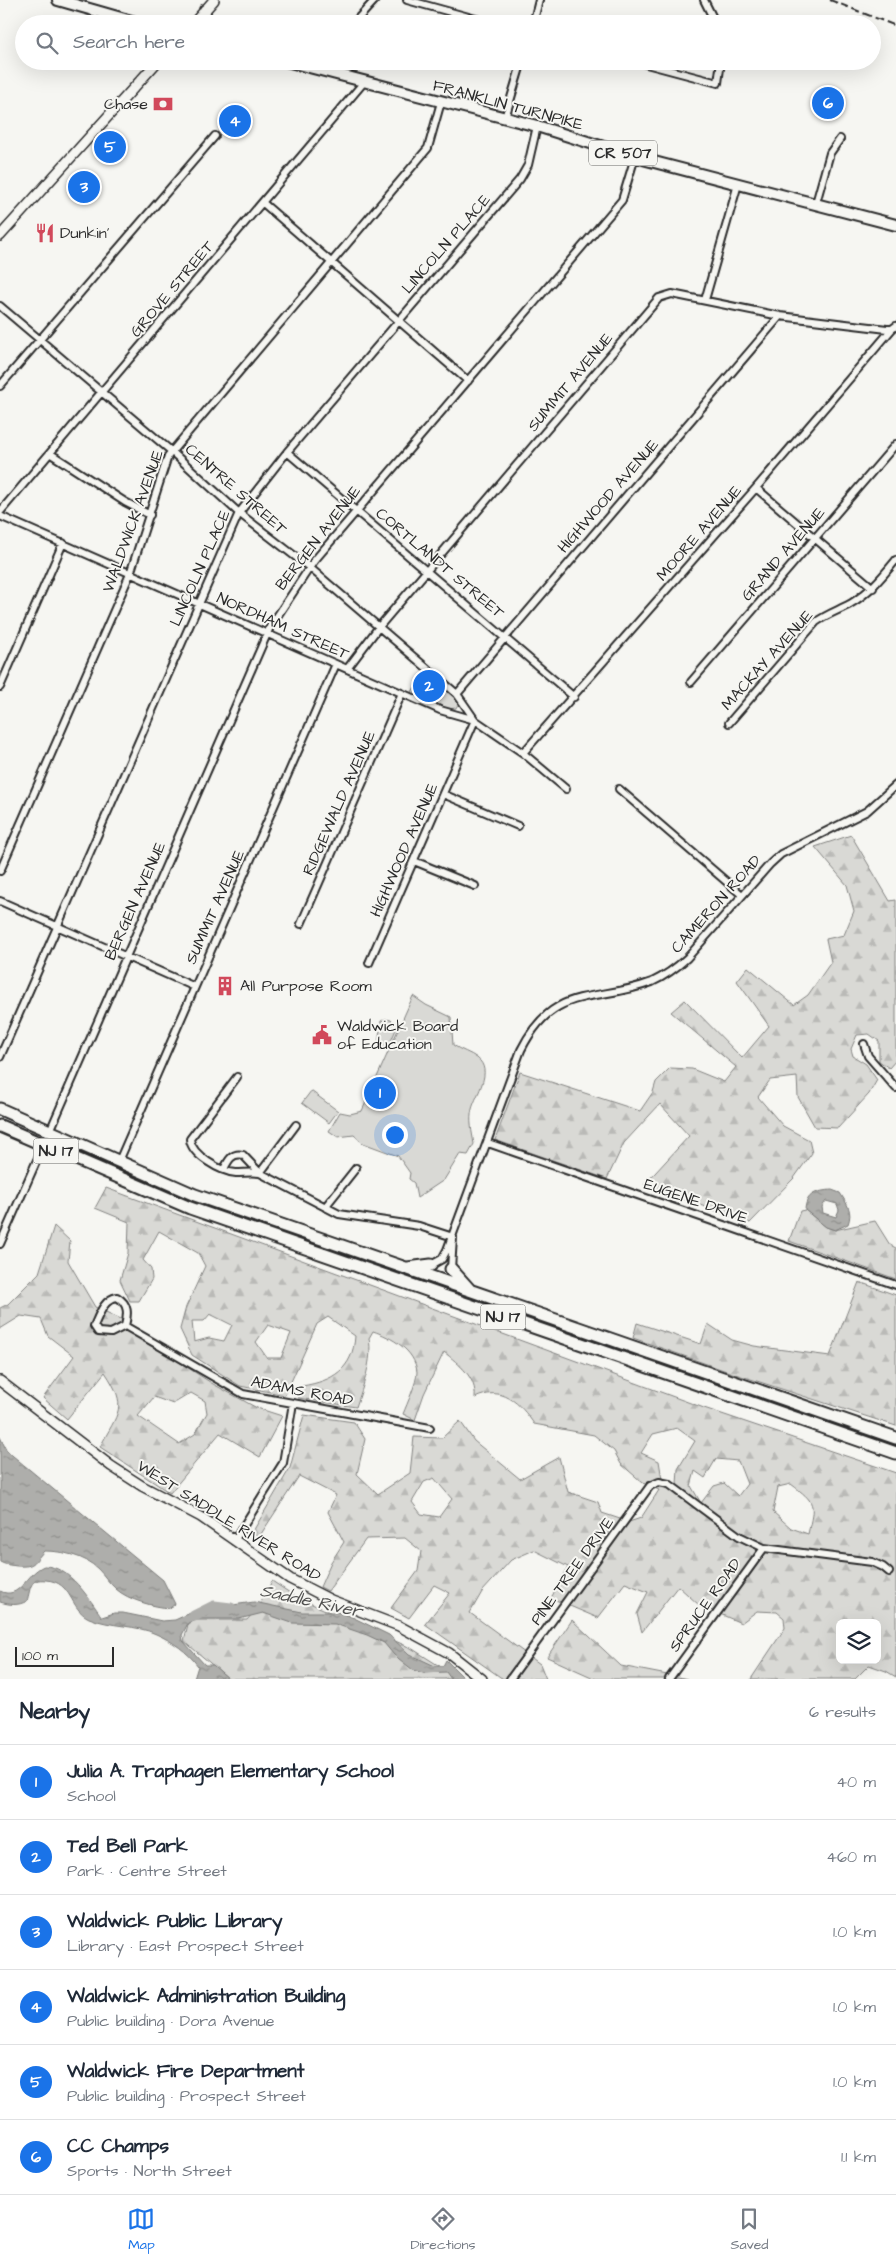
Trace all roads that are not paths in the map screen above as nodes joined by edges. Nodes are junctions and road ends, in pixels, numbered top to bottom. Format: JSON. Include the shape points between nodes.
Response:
{"nodes":[{"id":1,"x":58,"y":0,"type":"edge"},
{"id":2,"x":214,"y":0,"type":"edge"},
{"id":3,"x":375,"y":0,"type":"edge"},
{"id":4,"x":408,"y":0,"type":"edge"},
{"id":5,"x":539,"y":0,"type":"edge"},
{"id":6,"x":704,"y":0,"type":"edge"},
{"id":7,"x":205,"y":10,"type":"junction"},
{"id":8,"x":110,"y":15,"type":"edge"},
{"id":9,"x":201,"y":15,"type":"edge"},
{"id":10,"x":205,"y":15,"type":"edge"},
{"id":11,"x":361,"y":15,"type":"edge"},
{"id":12,"x":462,"y":15,"type":"edge"},
{"id":13,"x":535,"y":15,"type":"edge"},
{"id":14,"x":712,"y":15,"type":"edge"},
{"id":15,"x":150,"y":70,"type":"edge"},
{"id":16,"x":329,"y":70,"type":"edge"},
{"id":17,"x":519,"y":70,"type":"edge"},
{"id":18,"x":669,"y":70,"type":"edge"},
{"id":19,"x":720,"y":70,"type":"edge"},
{"id":20,"x":364,"y":82,"type":"junction"},
{"id":21,"x":441,"y":102,"type":"junction"},
{"id":22,"x":505,"y":118,"type":"junction"},
{"id":23,"x":537,"y":126,"type":"junction"},
{"id":24,"x":215,"y":136,"type":"dead end"},
{"id":25,"x":840,"y":139,"type":"dead end"},
{"id":26,"x":635,"y":157,"type":"junction"},
{"id":27,"x":738,"y":184,"type":"junction"},
{"id":28,"x":263,"y":203,"type":"junction"},
{"id":29,"x":816,"y":203,"type":"junction"},
{"id":30,"x":896,"y":225,"type":"edge"},
{"id":31,"x":0,"y":236,"type":"edge"},
{"id":32,"x":330,"y":262,"type":"junction"},
{"id":33,"x":705,"y":300,"type":"junction"},
{"id":34,"x":0,"y":306,"type":"edge"},
{"id":35,"x":780,"y":316,"type":"junction"},
{"id":36,"x":398,"y":321,"type":"junction"},
{"id":37,"x":894,"y":328,"type":"edge"},
{"id":38,"x":39,"y":340,"type":"junction"},
{"id":39,"x":468,"y":381,"type":"junction"},
{"id":40,"x":0,"y":386,"type":"edge"},
{"id":41,"x":102,"y":393,"type":"junction"},
{"id":42,"x":896,"y":444,"type":"edge"},
{"id":43,"x":171,"y":452,"type":"junction"},
{"id":44,"x":287,"y":452,"type":"junction"},
{"id":45,"x":51,"y":454,"type":"junction"},
{"id":46,"x":756,"y":488,"type":"junction"},
{"id":47,"x":356,"y":511,"type":"junction"},
{"id":48,"x":0,"y":512,"type":"edge"},
{"id":49,"x":239,"y":513,"type":"junction"},
{"id":50,"x":150,"y":515,"type":"junction"},
{"id":51,"x":0,"y":516,"type":"edge"},
{"id":52,"x":814,"y":538,"type":"junction"},
{"id":53,"x":63,"y":543,"type":"junction"},
{"id":54,"x":896,"y":560,"type":"edge"},
{"id":55,"x":309,"y":567,"type":"junction"},
{"id":56,"x":427,"y":572,"type":"junction"},
{"id":57,"x":130,"y":574,"type":"junction"},
{"id":58,"x":872,"y":588,"type":"junction"},
{"id":59,"x":199,"y":604,"type":"junction"},
{"id":60,"x":378,"y":628,"type":"junction"},
{"id":61,"x":267,"y":634,"type":"junction"},
{"id":62,"x":505,"y":636,"type":"junction"},
{"id":63,"x":336,"y":664,"type":"junction"},
{"id":64,"x":347,"y":669,"type":"junction"},
{"id":65,"x":691,"y":682,"type":"dead end"},
{"id":66,"x":0,"y":687,"type":"edge"},
{"id":67,"x":402,"y":693,"type":"junction"},
{"id":68,"x":457,"y":694,"type":"junction"},
{"id":69,"x":574,"y":697,"type":"junction"},
{"id":70,"x":475,"y":720,"type":"junction"},
{"id":71,"x":729,"y":723,"type":"dead end"},
{"id":72,"x":523,"y":753,"type":"junction"},
{"id":73,"x":896,"y":785,"type":"edge"},
{"id":74,"x":566,"y":789,"type":"dead end"},
{"id":75,"x":619,"y":789,"type":"dead end"},
{"id":76,"x":443,"y":794,"type":"junction"},
{"id":77,"x":518,"y":826,"type":"dead end"},
{"id":78,"x":414,"y":861,"type":"junction"},
{"id":79,"x":0,"y":871,"type":"edge"},
{"id":80,"x":475,"y":886,"type":"dead end"},
{"id":81,"x":742,"y":896,"type":"junction"},
{"id":82,"x":0,"y":902,"type":"edge"},
{"id":83,"x":301,"y":924,"type":"dead end"},
{"id":84,"x":58,"y":927,"type":"junction"},
{"id":85,"x":126,"y":957,"type":"junction"},
{"id":86,"x":369,"y":963,"type":"dead end"},
{"id":87,"x":195,"y":987,"type":"junction"},
{"id":88,"x":864,"y":1044,"type":"dead end"},
{"id":89,"x":0,"y":1057,"type":"edge"},
{"id":90,"x":237,"y":1077,"type":"dead end"},
{"id":91,"x":896,"y":1088,"type":"edge"},
{"id":92,"x":0,"y":1109,"type":"edge"},
{"id":93,"x":296,"y":1125,"type":"dead end"},
{"id":94,"x":0,"y":1126,"type":"edge"},
{"id":95,"x":50,"y":1131,"type":"junction"},
{"id":96,"x":488,"y":1143,"type":"junction"},
{"id":97,"x":37,"y":1160,"type":"dead end"},
{"id":98,"x":119,"y":1162,"type":"junction"},
{"id":99,"x":356,"y":1168,"type":"dead end"},
{"id":100,"x":224,"y":1169,"type":"junction"},
{"id":101,"x":260,"y":1172,"type":"junction"},
{"id":102,"x":325,"y":1207,"type":"junction"},
{"id":103,"x":453,"y":1237,"type":"junction"},
{"id":104,"x":0,"y":1244,"type":"edge"},
{"id":105,"x":431,"y":1265,"type":"joint"},
{"id":106,"x":404,"y":1268,"type":"junction"},
{"id":107,"x":451,"y":1269,"type":"joint"},
{"id":108,"x":896,"y":1286,"type":"edge"},
{"id":109,"x":470,"y":1290,"type":"junction"},
{"id":110,"x":125,"y":1326,"type":"junction"},
{"id":111,"x":0,"y":1381,"type":"edge"},
{"id":112,"x":293,"y":1403,"type":"junction"},
{"id":113,"x":430,"y":1428,"type":"dead end"},
{"id":114,"x":896,"y":1438,"type":"edge"},
{"id":115,"x":896,"y":1453,"type":"edge"},
{"id":116,"x":234,"y":1540,"type":"junction"},
{"id":117,"x":764,"y":1548,"type":"junction"},
{"id":118,"x":889,"y":1572,"type":"dead end"},
{"id":119,"x":482,"y":1679,"type":"edge"},
{"id":120,"x":510,"y":1679,"type":"edge"},
{"id":121,"x":669,"y":1679,"type":"edge"}],
"edges":[{"from":1,"to":8,"type":"main road"},
{"from":2,"to":7,"type":"main road"},
{"from":3,"to":11,"type":"street"},
{"from":4,"to":12,"type":"street"},
{"from":5,"to":13,"type":"street"},
{"from":6,"to":14,"type":"street"},
{"from":7,"to":9,"type":"main road"},
{"from":7,"to":10,"type":"main road"},
{"from":15,"to":31,"type":"main road"},
{"from":16,"to":20,"type":"main road","name":"FRANKLIN TURNPIKE","number":"CR 507"},
{"from":17,"to":22,"type":"street"},
{"from":18,"to":19,"type":"street","via":[[718,83]]},
{"from":20,"to":21,"type":"main road","name":"FRANKLIN TURNPIKE","number":"CR 507"},
{"from":20,"to":28,"type":"street","name":"GROVE STREET"},
{"from":21,"to":22,"type":"main road","name":"FRANKLIN TURNPIKE","number":"CR 507"},
{"from":21,"to":32,"type":"street","name":"WALDWICK AVENUE","via":[[428,148]]},
{"from":22,"to":23,"type":"main road","name":"FRANKLIN TURNPIKE","number":"CR 507"},
{"from":23,"to":26,"type":"main road","name":"FRANKLIN TURNPIKE","number":"CR 507"},
{"from":23,"to":36,"type":"street","name":"LINCOLN PLACE","via":[[528,165],[520,179]]},
{"from":24,"to":38,"type":"street"},
{"from":25,"to":29,"type":"street","via":[[830,153]]},
{"from":26,"to":27,"type":"main road","name":"FRANKLIN TURNPIKE","number":"CR 507"},
{"from":26,"to":39,"type":"street","name":"BERGEN AVENUE","via":[[622,200]]},
{"from":27,"to":29,"type":"main road","name":"FRANKLIN TURNPIKE","number":"CR 507"},
{"from":27,"to":33,"type":"street"},
{"from":28,"to":32,"type":"street"},
{"from":28,"to":41,"type":"street","name":"GROVE STREET"},
{"from":29,"to":30,"type":"main road","name":"FRANKLIN TURNPIKE","number":"CR 507"},
{"from":32,"to":36,"type":"street"},
{"from":32,"to":43,"type":"street","name":"WALDWICK AVENUE"},
{"from":33,"to":35,"type":"street","name":"SUMMIT AVENUE"},
{"from":33,"to":56,"type":"street","name":"SUMMIT AVENUE","via":[[672,294],[659,298]]},
{"from":34,"to":38,"type":"street","name":"CENTRE STREET"},
{"from":35,"to":37,"type":"street","name":"SUMMIT AVENUE"},
{"from":35,"to":62,"type":"street","name":"HIGHWOOD AVENUE"},
{"from":36,"to":39,"type":"street"},
{"from":36,"to":44,"type":"street","name":"LINCOLN PLACE"},
{"from":37,"to":46,"type":"street","name":"MOORE AVENUE"},
{"from":38,"to":40,"type":"street"},
{"from":38,"to":41,"type":"street","name":"CENTRE STREET"},
{"from":39,"to":47,"type":"street","name":"BERGEN AVENUE"},
{"from":41,"to":43,"type":"street","name":"CENTRE STREET"},
{"from":41,"to":45,"type":"street","name":"GROVE STREET"},
{"from":42,"to":52,"type":"street","name":"GRAND AVENUE"},
{"from":43,"to":49,"type":"street","name":"CENTRE STREET"},
{"from":43,"to":50,"type":"street","name":"WALDWICK AVENUE"},
{"from":44,"to":47,"type":"street","name":"CORTLANDT STREET"},
{"from":44,"to":49,"type":"street","name":"LINCOLN PLACE"},
{"from":45,"to":48,"type":"street","name":"GROVE STREET"},
{"from":45,"to":50,"type":"street"},
{"from":46,"to":52,"type":"street"},
{"from":46,"to":69,"type":"street","name":"MOORE AVENUE"},
{"from":47,"to":55,"type":"street","name":"BERGEN AVENUE"},
{"from":47,"to":56,"type":"street","name":"CORTLANDT STREET"},
{"from":49,"to":55,"type":"street","name":"CENTRE STREET"},
{"from":49,"to":59,"type":"street","name":"LINCOLN PLACE"},
{"from":50,"to":57,"type":"street","name":"WALDWICK AVENUE"},
{"from":51,"to":53,"type":"street","name":"NORDHAM STREET"},
{"from":52,"to":58,"type":"street"},
{"from":52,"to":65,"type":"street","name":"GRAND AVENUE"},
{"from":53,"to":57,"type":"street","name":"NORDHAM STREET"},
{"from":53,"to":66,"type":"street"},
{"from":54,"to":58,"type":"street","name":"MACKAY AVENUE"},
{"from":55,"to":60,"type":"street","name":"CENTRE STREET"},
{"from":55,"to":61,"type":"street","name":"BERGEN AVENUE"},
{"from":56,"to":60,"type":"street","name":"SUMMIT AVENUE"},
{"from":56,"to":62,"type":"street","name":"CORTLANDT STREET"},
{"from":57,"to":59,"type":"street","name":"NORDHAM STREET"},
{"from":57,"to":79,"type":"street","name":"WALDWICK AVENUE"},
{"from":58,"to":71,"type":"street","name":"MACKAY AVENUE","via":[[816,622]]},
{"from":59,"to":61,"type":"street","name":"NORDHAM STREET"},
{"from":59,"to":84,"type":"street","name":"LINCOLN PLACE"},
{"from":60,"to":64,"type":"street","name":"SUMMIT AVENUE"},
{"from":60,"to":68,"type":"street","name":"CENTRE STREET"},
{"from":61,"to":63,"type":"street","name":"NORDHAM STREET"},
{"from":61,"to":85,"type":"street","name":"BERGEN AVENUE"},
{"from":62,"to":68,"type":"street","name":"HIGHWOOD AVENUE"},
{"from":62,"to":69,"type":"street","name":"CORTLANDT STREET"},
{"from":63,"to":64,"type":"street","name":"NORDHAM STREET"},
{"from":63,"to":87,"type":"street","name":"SUMMIT AVENUE"},
{"from":64,"to":67,"type":"street","name":"NORDHAM STREET"},
{"from":67,"to":70,"type":"street","name":"NORDHAM STREET","via":[[440,710]]},
{"from":67,"to":83,"type":"street","name":"RIDGEWALD AVENUE"},
{"from":68,"to":70,"type":"street","name":"CENTRE STREET"},
{"from":69,"to":72,"type":"street","name":"MOORE AVENUE"},
{"from":70,"to":72,"type":"street","name":"CENTRE STREET"},
{"from":70,"to":76,"type":"street","name":"HIGHWOOD AVENUE"},
{"from":72,"to":74,"type":"street","name":"CENTRE STREET"},
{"from":73,"to":81,"type":"street","name":"CAMERON ROAD","via":[[867,811],[781,854]]},
{"from":75,"to":81,"type":"street"},
{"from":76,"to":77,"type":"street"},
{"from":76,"to":78,"type":"street","name":"HIGHWOOD AVENUE"},
{"from":78,"to":80,"type":"street"},
{"from":78,"to":86,"type":"street","name":"HIGHWOOD AVENUE"},
{"from":81,"to":96,"type":"street","name":"CAMERON ROAD","via":[[687,958],[665,975],[637,986],[571,1000],[550,1012],[521,1050]]},
{"from":82,"to":84,"type":"street"},
{"from":84,"to":85,"type":"street"},
{"from":84,"to":89,"type":"street","name":"LINCOLN PLACE"},
{"from":85,"to":87,"type":"street"},
{"from":85,"to":95,"type":"street","name":"BERGEN AVENUE"},
{"from":87,"to":98,"type":"street","name":"SUMMIT AVENUE"},
{"from":88,"to":91,"type":"street","via":[[868,1056]]},
{"from":90,"to":100,"type":"street","via":[[190,1139],[191,1146],[203,1159]]},
{"from":92,"to":95,"type":"highway","number":"NJ 17"},
{"from":93,"to":101,"type":"street"},
{"from":94,"to":115,"type":"highway","number":"NJ 17","via":[[190,1208]]},
{"from":95,"to":98,"type":"highway","number":"NJ 17"},
{"from":96,"to":103,"type":"street","name":"CAMERON ROAD"},
{"from":96,"to":108,"type":"street","name":"EUGENE DRIVE"},
{"from":97,"to":104,"type":"street"},
{"from":98,"to":106,"type":"highway","number":"NJ 17","via":[[195,1194]]},
{"from":99,"to":102,"type":"street"},
{"from":100,"to":101,"type":"street","via":[[234,1173]]},
{"from":100,"to":101,"type":"street","via":[[229,1159],[239,1154]]},
{"from":101,"to":102,"type":"street"},
{"from":102,"to":103,"type":"street","via":[[350,1217],[419,1226]]},
{"from":103,"to":105,"type":"street","name":"CAMERON ROAD","via":[[442,1259]]},
{"from":103,"to":107,"type":"street","name":"CAMERON ROAD"},
{"from":105,"to":106,"type":"highway"},
{"from":106,"to":109,"type":"highway","number":"NJ 17"},
{"from":107,"to":109,"type":"highway"},
{"from":109,"to":114,"type":"highway","number":"NJ 17"},
{"from":110,"to":110,"type":"street","via":[[126,1306],[117,1297],[112,1298],[99,1313],[95,1327],[105,1334]]},
{"from":110,"to":112,"type":"street","name":"ADAMS ROAD","via":[[235,1391]]},
{"from":111,"to":116,"type":"main road","name":"WEST SADDLE RIVER ROAD","via":[[111,1466],[201,1517]]},
{"from":112,"to":113,"type":"street","name":"ADAMS ROAD"},
{"from":112,"to":116,"type":"street","via":[[283,1463]]},
{"from":116,"to":119,"type":"main road","name":"WEST SADDLE RIVER ROAD","via":[[275,1570],[310,1590],[432,1643]]},
{"from":117,"to":118,"type":"street","via":[[872,1562]]},
{"from":117,"to":120,"type":"street","name":"PINE TREE DRIVE","via":[[739,1536],[668,1484],[659,1482],[650,1486]]},
{"from":117,"to":121,"type":"street","name":"SPRUCE ROAD"}]}
